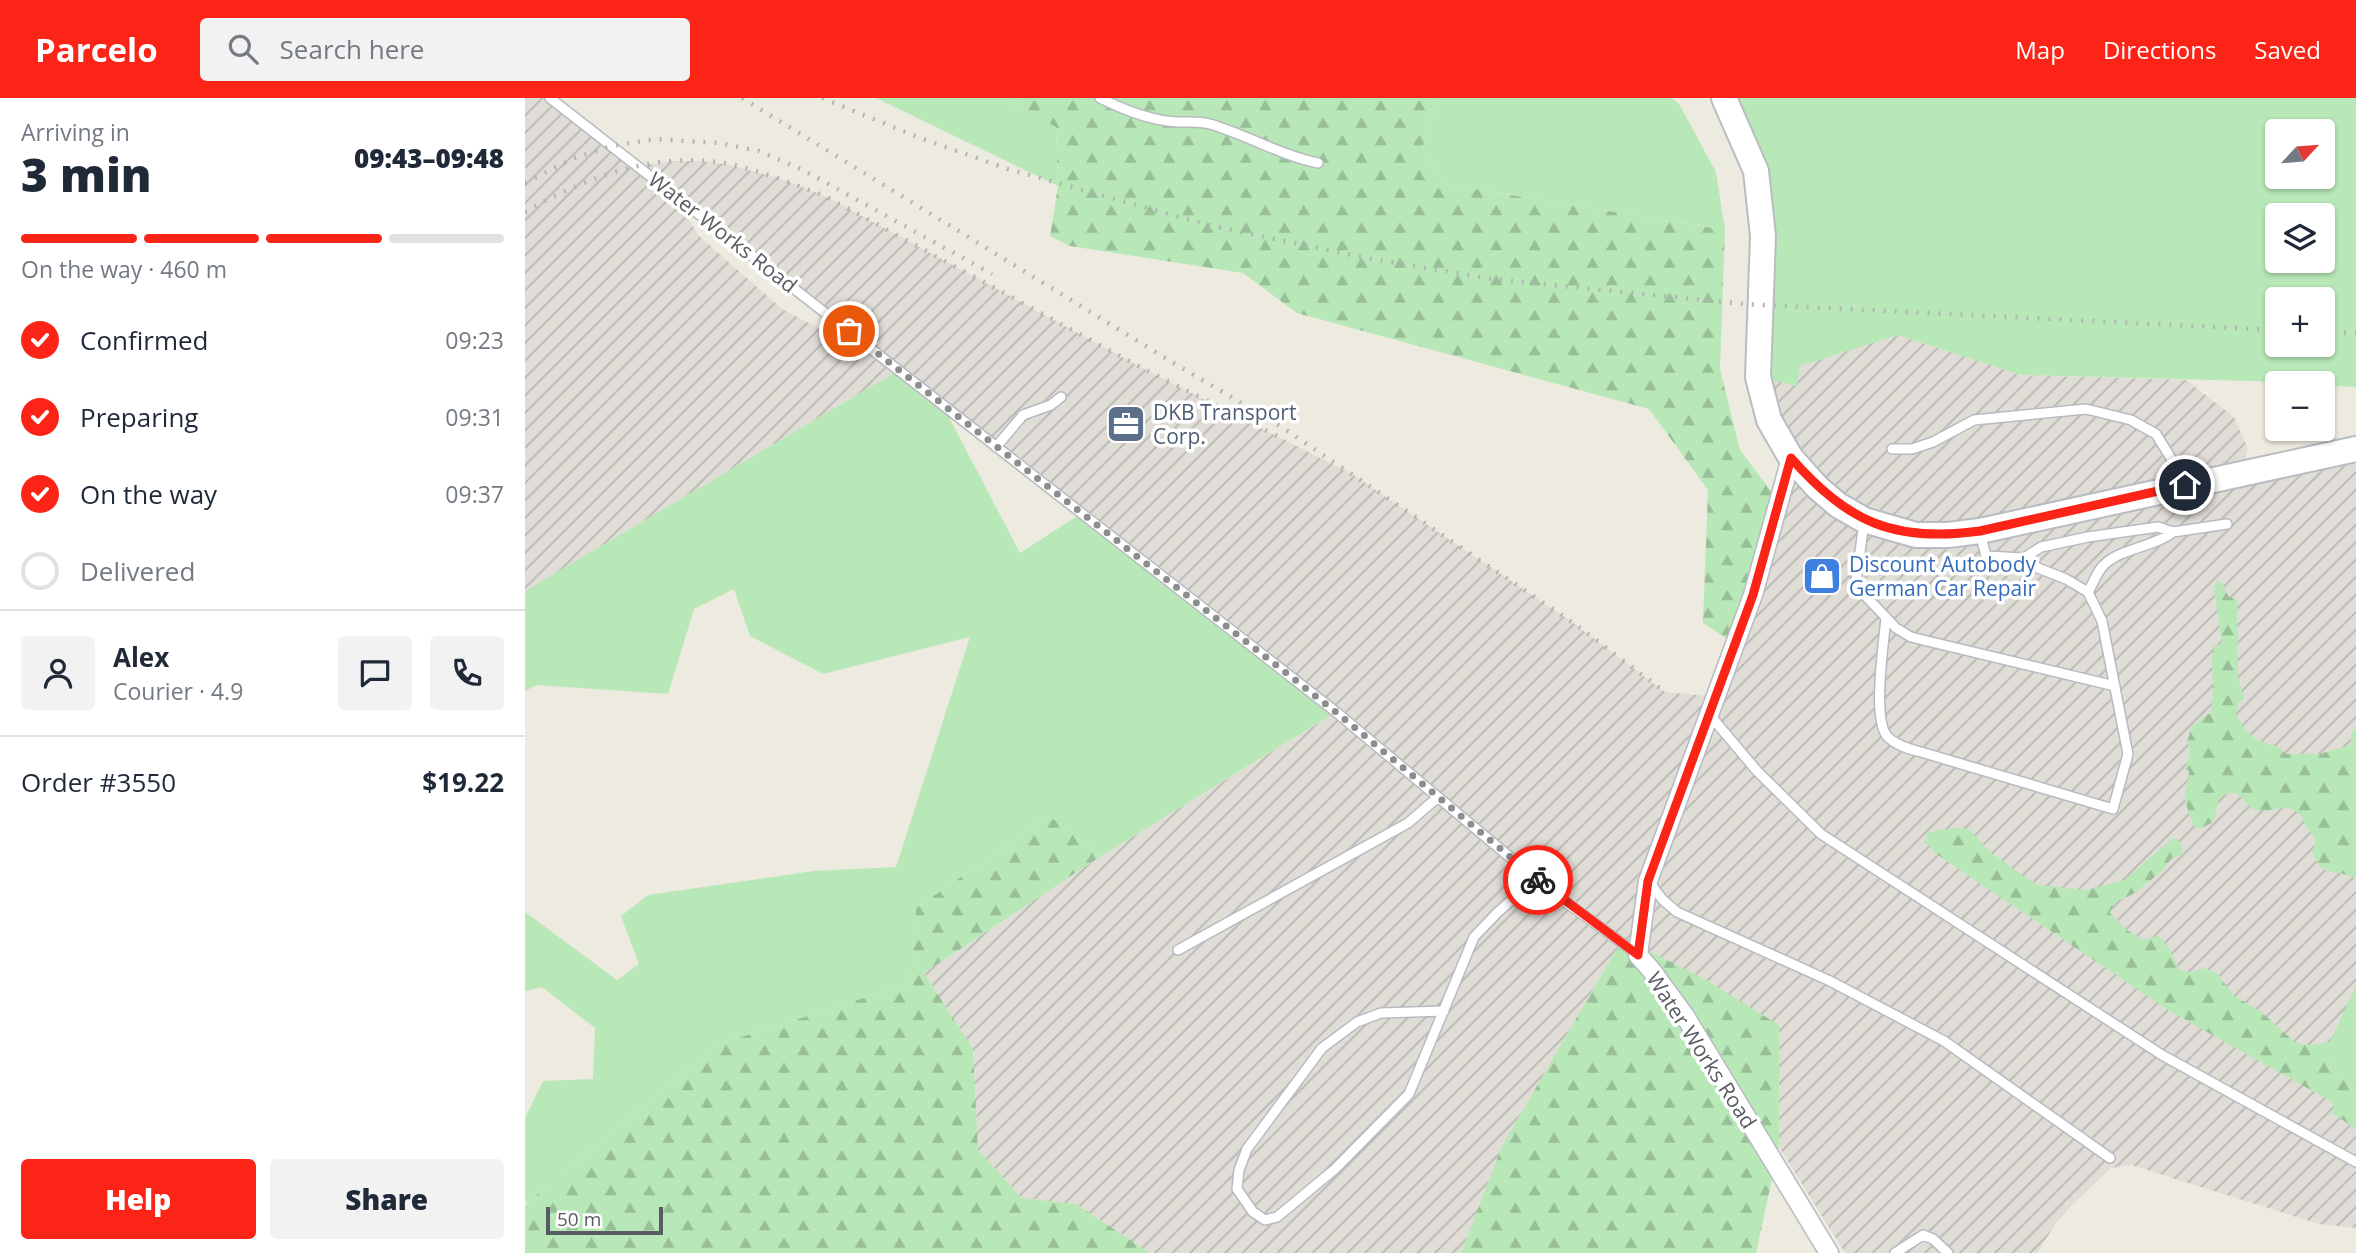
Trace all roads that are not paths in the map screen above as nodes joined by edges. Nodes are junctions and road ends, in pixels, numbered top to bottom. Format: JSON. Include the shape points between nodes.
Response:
{"nodes":[{"id":1,"x":550,"y":98,"type":"edge"},
{"id":2,"x":1100,"y":98,"type":"edge"},
{"id":3,"x":1724,"y":98,"type":"edge"},
{"id":4,"x":1318,"y":163,"type":"dead end"},
{"id":5,"x":1061,"y":397,"type":"dead end"},
{"id":6,"x":996,"y":447,"type":"junction"},
{"id":7,"x":1892,"y":449,"type":"dead end"},
{"id":8,"x":2356,"y":449,"type":"edge"},
{"id":9,"x":1791,"y":458,"type":"junction"},
{"id":10,"x":2185,"y":485,"type":"junction"},
{"id":11,"x":1864,"y":520,"type":"junction"},
{"id":12,"x":2227,"y":524,"type":"dead end"},
{"id":13,"x":1980,"y":531,"type":"junction"},
{"id":14,"x":2173,"y":532,"type":"junction"},
{"id":15,"x":2024,"y":558,"type":"junction"},
{"id":16,"x":2088,"y":592,"type":"junction"},
{"id":17,"x":1886,"y":617,"type":"junction"},
{"id":18,"x":2115,"y":686,"type":"junction"},
{"id":19,"x":1709,"y":713,"type":"junction"},
{"id":20,"x":1438,"y":797,"type":"junction"},
{"id":21,"x":1536,"y":878,"type":"junction"},
{"id":22,"x":1648,"y":881,"type":"junction"},
{"id":23,"x":1178,"y":950,"type":"dead end"},
{"id":24,"x":1638,"y":955,"type":"junction"},
{"id":25,"x":1444,"y":1011,"type":"junction"},
{"id":26,"x":2110,"y":1158,"type":"dead end"},
{"id":27,"x":2356,"y":1162,"type":"edge"},
{"id":28,"x":1829,"y":1253,"type":"edge"},
{"id":29,"x":1895,"y":1253,"type":"edge"},
{"id":30,"x":1948,"y":1253,"type":"edge"}],
"edges":[{"from":1,"to":6,"type":"lane","name":"Water Works Road"},
{"from":2,"to":4,"type":"lane","via":[[1131,112],[1214,125]]},
{"from":3,"to":9,"type":"main road","via":[[1756,172],[1763,236],[1758,377],[1769,420]]},
{"from":5,"to":6,"type":"lane","via":[[1023,415]]},
{"from":6,"to":20,"type":"lane","name":"Water Works Road"},
{"from":7,"to":10,"type":"lane","via":[[1933,442],[1975,420],[2086,409],[2131,420],[2156,435]]},
{"from":8,"to":10,"type":"main road"},
{"from":9,"to":11,"type":"main road","via":[[1838,505]]},
{"from":9,"to":19,"type":"street","via":[[1753,595]]},
{"from":10,"to":13,"type":"main road"},
{"from":11,"to":13,"type":"main road","via":[[1916,535]]},
{"from":11,"to":17,"type":"lane","via":[[1856,583]]},
{"from":12,"to":14,"type":"lane"},
{"from":13,"to":15,"type":"lane","via":[[1986,556]]},
{"from":14,"to":15,"type":"lane","via":[[2158,527],[2088,537],[2041,547]]},
{"from":14,"to":16,"type":"lane","via":[[2162,541],[2117,555],[2103,566]]},
{"from":15,"to":16,"type":"lane"},
{"from":16,"to":18,"type":"lane","via":[[2102,621]]},
{"from":17,"to":18,"type":"lane","via":[[1911,636]]},
{"from":17,"to":18,"type":"lane","via":[[1879,709],[1891,740],[2113,809],[2128,754]]},
{"from":19,"to":22,"type":"street"},
{"from":19,"to":27,"type":"lane","via":[[1757,771],[1821,834],[2162,1055]]},
{"from":20,"to":21,"type":"lane","name":"Water Works Road"},
{"from":20,"to":23,"type":"lane","via":[[1408,823]]},
{"from":21,"to":24,"type":"lane","name":"Water Works Road"},
{"from":21,"to":25,"type":"lane","via":[[1474,937]]},
{"from":22,"to":24,"type":"street"},
{"from":22,"to":26,"type":"lane","via":[[1677,912],[1830,981],[1944,1041]]},
{"from":24,"to":28,"type":"street","name":"Water Works Road","via":[[1685,1016]]},
{"from":25,"to":25,"type":"lane","via":[[1409,1094],[1335,1169],[1277,1217],[1265,1220],[1253,1212],[1237,1189],[1247,1149],[1322,1048],[1357,1022],[1381,1013]]},
{"from":29,"to":30,"type":"lane","via":[[1923,1235]]}]}
